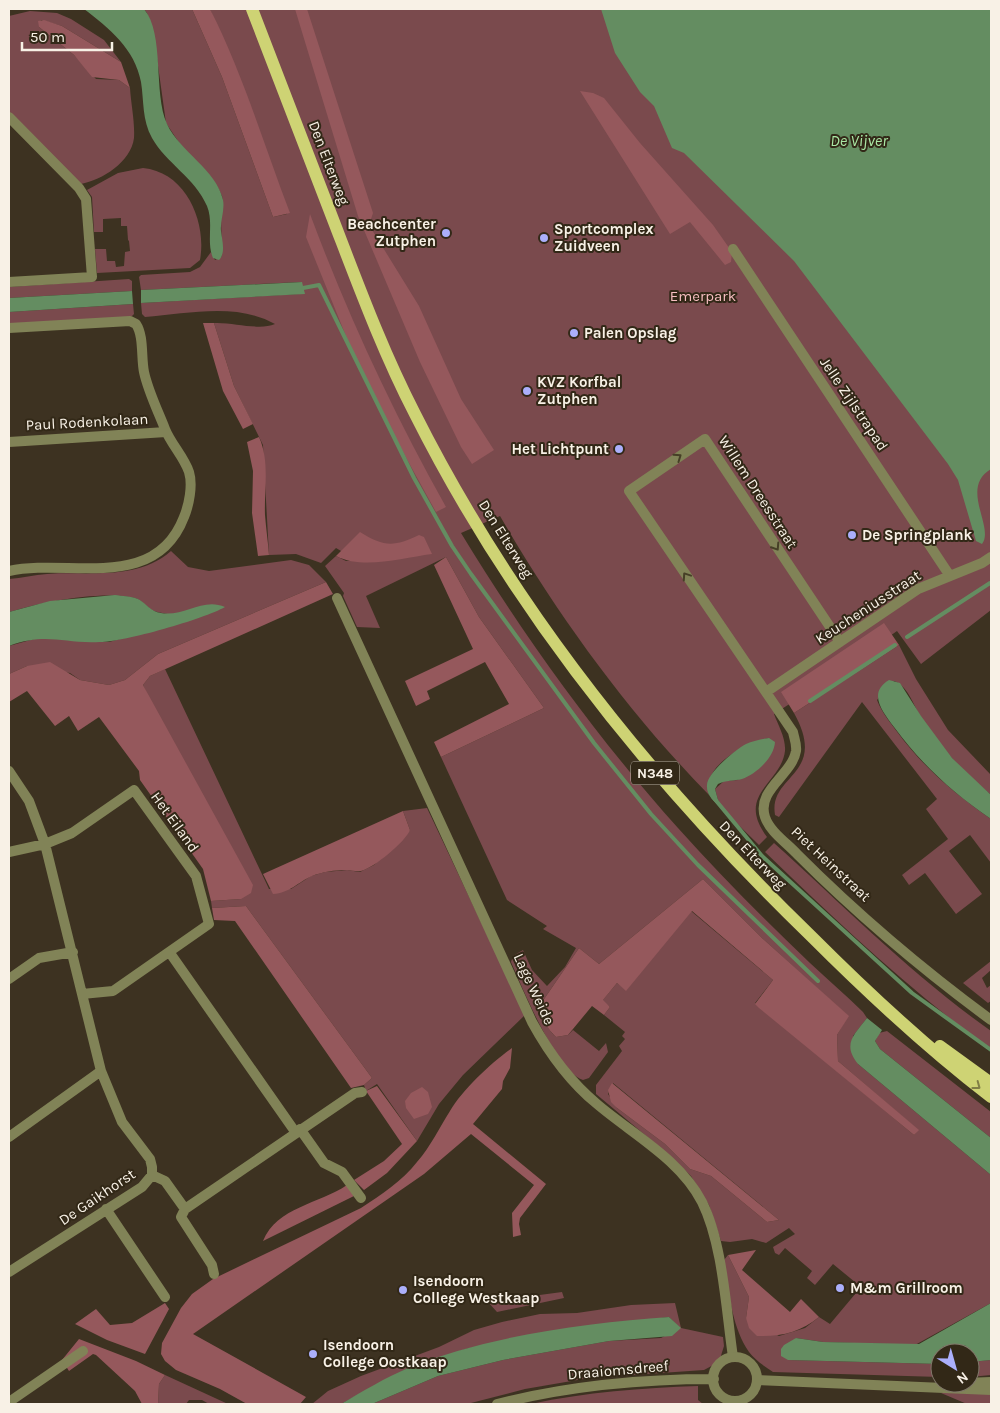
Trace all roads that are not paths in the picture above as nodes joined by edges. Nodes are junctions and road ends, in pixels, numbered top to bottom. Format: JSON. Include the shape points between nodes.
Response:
{"nodes":[{"id":1,"x":252,"y":9,"type":"edge"},
{"id":2,"x":9,"y":117,"type":"edge"},
{"id":3,"x":733,"y":248,"type":"dead end"},
{"id":4,"x":9,"y":282,"type":"edge"},
{"id":5,"x":9,"y":328,"type":"edge"},
{"id":6,"x":166,"y":432,"type":"junction"},
{"id":7,"x":9,"y":442,"type":"edge"},
{"id":8,"x":991,"y":557,"type":"edge"},
{"id":9,"x":9,"y":571,"type":"edge"},
{"id":10,"x":950,"y":576,"type":"junction"},
{"id":11,"x":337,"y":598,"type":"dead end"},
{"id":12,"x":840,"y":642,"type":"junction"},
{"id":13,"x":766,"y":692,"type":"junction"},
{"id":14,"x":9,"y":771,"type":"edge"},
{"id":15,"x":45,"y":844,"type":"junction"},
{"id":16,"x":9,"y":852,"type":"edge"},
{"id":17,"x":73,"y":952,"type":"junction"},
{"id":18,"x":170,"y":953,"type":"junction"},
{"id":19,"x":9,"y":979,"type":"edge"},
{"id":20,"x":82,"y":994,"type":"junction"},
{"id":21,"x":874,"y":998,"type":"junction"},
{"id":22,"x":991,"y":1020,"type":"edge"},
{"id":23,"x":101,"y":1071,"type":"junction"},
{"id":24,"x":991,"y":1082,"type":"edge"},
{"id":25,"x":362,"y":1092,"type":"dead end"},
{"id":26,"x":991,"y":1097,"type":"edge"},
{"id":27,"x":298,"y":1131,"type":"junction"},
{"id":28,"x":9,"y":1137,"type":"edge"},
{"id":29,"x":152,"y":1175,"type":"junction"},
{"id":30,"x":360,"y":1198,"type":"dead end"},
{"id":31,"x":106,"y":1209,"type":"junction"},
{"id":32,"x":184,"y":1209,"type":"junction"},
{"id":33,"x":9,"y":1272,"type":"edge"},
{"id":34,"x":214,"y":1274,"type":"dead end"},
{"id":35,"x":165,"y":1297,"type":"dead end"},
{"id":36,"x":82,"y":1351,"type":"dead end"},
{"id":37,"x":733,"y":1358,"type":"junction"},
{"id":38,"x":714,"y":1379,"type":"junction"},
{"id":39,"x":758,"y":1380,"type":"junction"},
{"id":40,"x":991,"y":1382,"type":"edge"},
{"id":41,"x":896,"y":1386,"type":"junction"},
{"id":42,"x":991,"y":1390,"type":"edge"},
{"id":43,"x":9,"y":1402,"type":"edge"},
{"id":44,"x":496,"y":1404,"type":"edge"}],
"edges":[{"from":1,"to":21,"type":"main road","name":"Den Elterweg","number":"N348","via":[[377,334],[415,416],[472,518],[541,625],[598,703],[658,776],[732,858]]},
{"from":2,"to":4,"type":"street","via":[[86,198],[92,277]]},
{"from":3,"to":10,"type":"street","name":"Jelle Zijlstrapad"},
{"from":5,"to":6,"type":"street","via":[[130,321],[136,324],[144,373]]},
{"from":6,"to":7,"type":"street","name":"Paul Rodenkolaan"},
{"from":6,"to":9,"type":"street","via":[[189,473],[190,492],[180,527],[166,545],[131,566],[41,567]]},
{"from":8,"to":10,"type":"street","name":"Keucheniusstraat"},
{"from":10,"to":12,"type":"street","name":"Keucheniusstraat","via":[[918,589]]},
{"from":11,"to":37,"type":"street","name":"Lage Weide","via":[[546,1048],[569,1077],[597,1104],[670,1161],[701,1201],[710,1221],[716,1249]]},
{"from":12,"to":13,"type":"street","name":"Keucheniusstraat"},
{"from":13,"to":12,"type":"street","name":"Willem Dreesstraat","one_way":true,"via":[[629,491],[705,439]]},
{"from":13,"to":22,"type":"street","name":"Piet Heinstraat","via":[[793,732],[796,750],[765,802],[765,818],[773,830],[824,882]]},
{"from":14,"to":15,"type":"street","name":"De Gaikhorst","via":[[29,801]]},
{"from":15,"to":16,"type":"street"},
{"from":15,"to":17,"type":"street","name":"De Gaikhorst"},
{"from":15,"to":18,"type":"street","name":"Het Eiland","via":[[72,833],[134,790],[196,876],[205,902],[209,924]]},
{"from":17,"to":19,"type":"street","via":[[40,958]]},
{"from":17,"to":20,"type":"street","name":"De Gaikhorst"},
{"from":18,"to":20,"type":"street","name":"Het Eiland","via":[[113,991]]},
{"from":18,"to":27,"type":"street"},
{"from":20,"to":23,"type":"street","name":"De Gaikhorst"},
{"from":21,"to":24,"type":"main road","name":"Den Elterweg","number":"N348"},
{"from":21,"to":26,"type":"main road","name":"Den Elterweg","number":"N348","one_way":true},
{"from":23,"to":28,"type":"street"},
{"from":23,"to":29,"type":"street","name":"De Gaikhorst","via":[[122,1122],[150,1159]]},
{"from":25,"to":27,"type":"street","via":[[355,1093]]},
{"from":27,"to":30,"type":"street","via":[[324,1163],[342,1172]]},
{"from":27,"to":32,"type":"street"},
{"from":29,"to":31,"type":"street","name":"De Gaikhorst","via":[[142,1187]]},
{"from":29,"to":32,"type":"street","via":[[165,1181]]},
{"from":31,"to":33,"type":"street","name":"De Gaikhorst"},
{"from":31,"to":35,"type":"street"},
{"from":32,"to":34,"type":"street","via":[[182,1217],[212,1265]]},
{"from":36,"to":43,"type":"street"},
{"from":37,"to":38,"type":"street","via":[[719,1364]]},
{"from":37,"to":39,"type":"street","via":[[742,1358],[750,1363]]},
{"from":38,"to":39,"type":"street","via":[[720,1394],[735,1401],[751,1395]]},
{"from":38,"to":44,"type":"street","name":"Draaiomsdreef","via":[[607,1383]]},
{"from":39,"to":41,"type":"street"},
{"from":40,"to":41,"type":"street"},
{"from":41,"to":42,"type":"street"}]}
